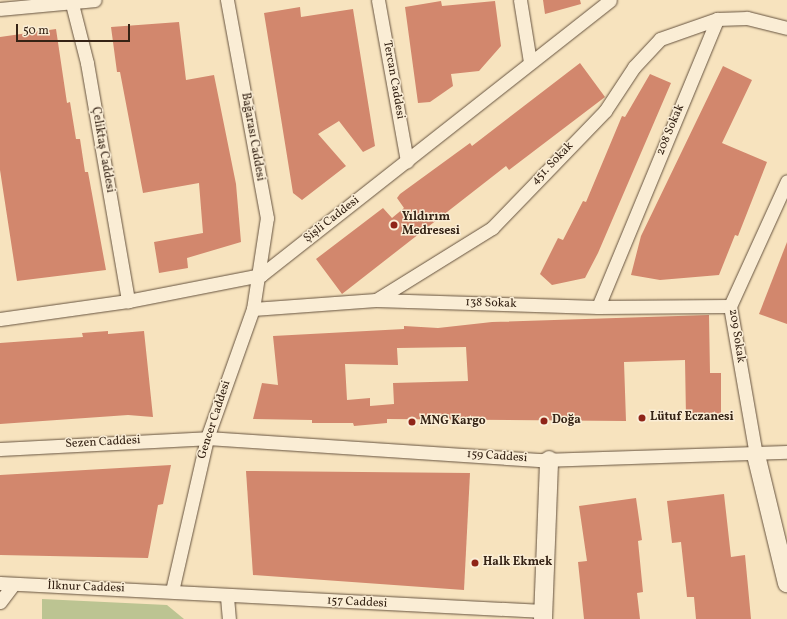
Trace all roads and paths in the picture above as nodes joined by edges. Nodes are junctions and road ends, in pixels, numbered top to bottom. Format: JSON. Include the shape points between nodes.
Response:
{"nodes":[{"id":1,"x":95,"y":0,"type":"edge"},
{"id":2,"x":227,"y":0,"type":"edge"},
{"id":3,"x":378,"y":0,"type":"edge"},
{"id":4,"x":520,"y":0,"type":"edge"},
{"id":5,"x":610,"y":0,"type":"edge"},
{"id":6,"x":72,"y":1,"type":"edge"},
{"id":7,"x":0,"y":9,"type":"edge"},
{"id":8,"x":717,"y":19,"type":"junction"},
{"id":9,"x":787,"y":28,"type":"edge"},
{"id":10,"x":530,"y":62,"type":"junction"},
{"id":11,"x":407,"y":161,"type":"junction"},
{"id":12,"x":787,"y":181,"type":"edge"},
{"id":13,"x":261,"y":274,"type":"junction"},
{"id":14,"x":376,"y":300,"type":"junction"},
{"id":15,"x":128,"y":301,"type":"junction"},
{"id":16,"x":730,"y":306,"type":"junction"},
{"id":17,"x":598,"y":307,"type":"junction"},
{"id":18,"x":253,"y":309,"type":"junction"},
{"id":19,"x":0,"y":319,"type":"edge"},
{"id":20,"x":207,"y":438,"type":"junction"},
{"id":21,"x":0,"y":449,"type":"edge"},
{"id":22,"x":787,"y":452,"type":"edge"},
{"id":23,"x":756,"y":455,"type":"junction"},
{"id":24,"x":549,"y":460,"type":"junction"},
{"id":25,"x":0,"y":583,"type":"edge"},
{"id":26,"x":787,"y":583,"type":"edge"},
{"id":27,"x":14,"y":585,"type":"junction"},
{"id":28,"x":172,"y":591,"type":"junction"},
{"id":29,"x":227,"y":596,"type":"junction"},
{"id":30,"x":0,"y":602,"type":"edge"},
{"id":31,"x":543,"y":615,"type":"edge"},
{"id":32,"x":229,"y":619,"type":"edge"}],
"edges":[{"from":1,"to":6,"type":"street"},
{"from":2,"to":13,"type":"street","name":"Bağarası Caddesi","via":[[267,218]]},
{"from":3,"to":11,"type":"street","name":"Tercan Caddesi"},
{"from":4,"to":10,"type":"street"},
{"from":5,"to":10,"type":"street","name":"Şişli Caddesi"},
{"from":6,"to":7,"type":"street"},
{"from":6,"to":15,"type":"street","name":"Çeliktaş Caddesi","via":[[87,63]]},
{"from":8,"to":9,"type":"street","via":[[747,18]]},
{"from":8,"to":14,"type":"street","name":"451. Sokak","via":[[660,39],[634,67],[605,111],[492,228]]},
{"from":8,"to":17,"type":"street","name":"208 Sokak"},
{"from":10,"to":11,"type":"street","name":"Şişli Caddesi"},
{"from":11,"to":13,"type":"street","name":"Şişli Caddesi"},
{"from":12,"to":16,"type":"street","name":"209 Sokak"},
{"from":13,"to":15,"type":"street","name":"Şişli Caddesi"},
{"from":13,"to":18,"type":"street","name":"Gencer Caddesi"},
{"from":14,"to":17,"type":"street","name":"138 Sokak"},
{"from":14,"to":18,"type":"street","name":"138 Sokak"},
{"from":15,"to":19,"type":"street","name":"Şişli Caddesi"},
{"from":16,"to":17,"type":"street","name":"138 Sokak"},
{"from":16,"to":23,"type":"street","name":"209 Sokak"},
{"from":18,"to":20,"type":"street","name":"Gencer Caddesi"},
{"from":20,"to":21,"type":"street","name":"Sezen Caddesi"},
{"from":20,"to":24,"type":"street","name":"159 Caddesi"},
{"from":20,"to":28,"type":"street","name":"Gencer Caddesi"},
{"from":22,"to":23,"type":"street","name":"159 Caddesi"},
{"from":23,"to":24,"type":"street","name":"159 Caddesi"},
{"from":23,"to":26,"type":"main road"},
{"from":24,"to":31,"type":"main road"},
{"from":25,"to":27,"type":"street","name":"İlknur Caddesi"},
{"from":27,"to":28,"type":"street","name":"İlknur Caddesi"},
{"from":27,"to":30,"type":"street"},
{"from":28,"to":29,"type":"street","name":"157 Caddesi"},
{"from":29,"to":31,"type":"street","name":"157 Caddesi"},
{"from":29,"to":32,"type":"street"}]}
